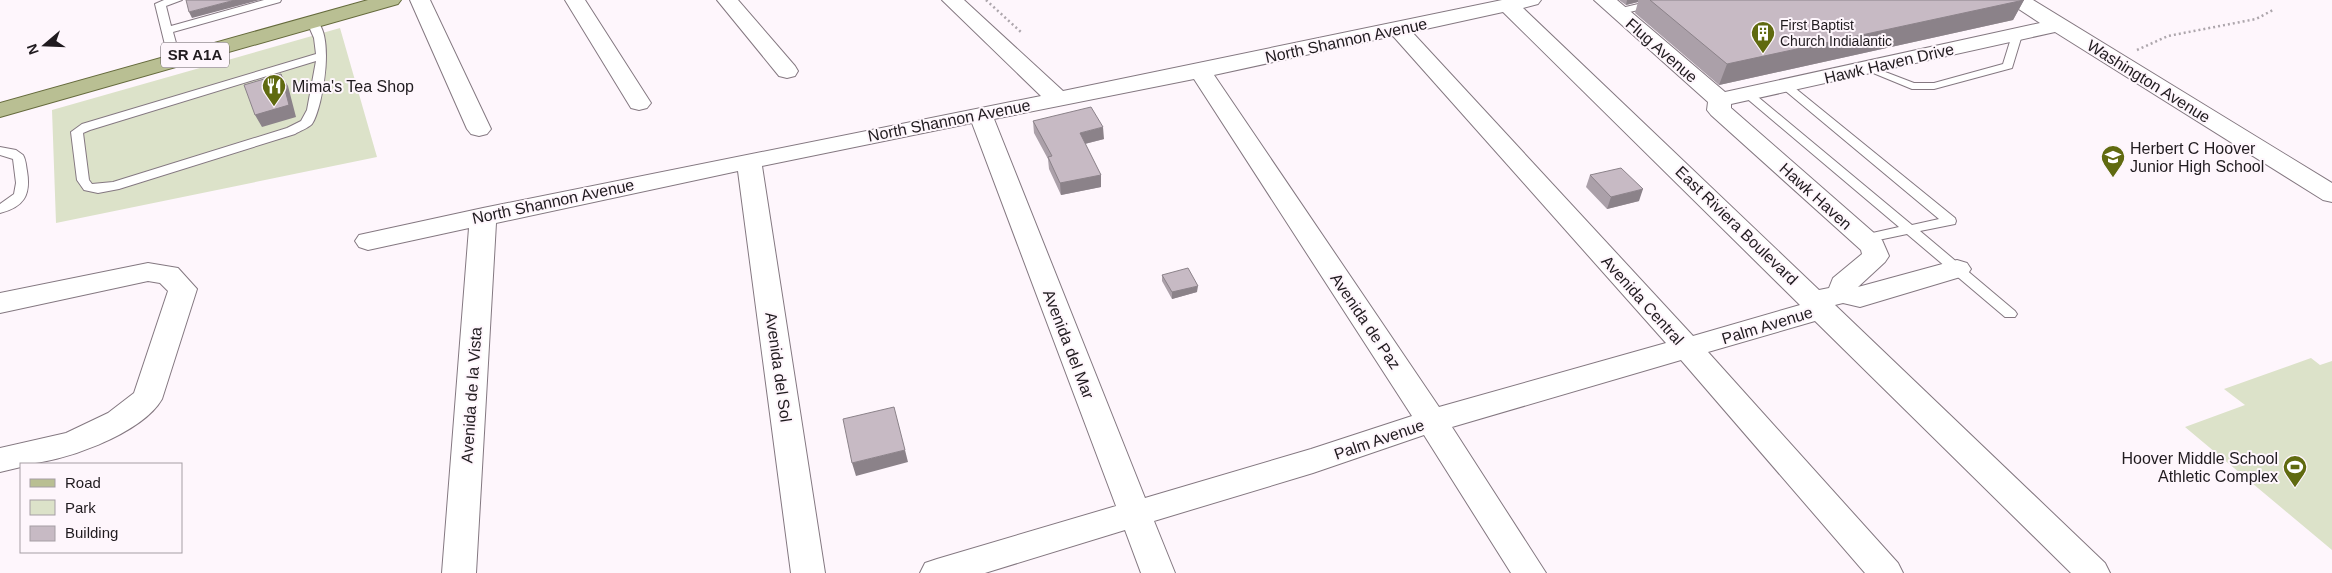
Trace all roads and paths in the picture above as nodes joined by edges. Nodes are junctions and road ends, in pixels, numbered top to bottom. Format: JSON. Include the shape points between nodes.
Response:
{"nodes":[{"id":1,"x":177,"y":0,"type":"edge"},
{"id":2,"x":276,"y":0,"type":"edge"},
{"id":3,"x":391,"y":0,"type":"edge"},
{"id":4,"x":420,"y":0,"type":"edge"},
{"id":5,"x":576,"y":0,"type":"edge"},
{"id":6,"x":727,"y":0,"type":"edge"},
{"id":7,"x":952,"y":0,"type":"edge"},
{"id":8,"x":986,"y":0,"type":"edge"},
{"id":9,"x":1668,"y":0,"type":"edge"},
{"id":10,"x":2018,"y":0,"type":"edge"},
{"id":11,"x":1520,"y":2,"type":"edge"},
{"id":12,"x":1611,"y":6,"type":"edge"},
{"id":13,"x":2274,"y":10,"type":"dead end"},
{"id":14,"x":312,"y":22,"type":"junction"},
{"id":15,"x":2058,"y":26,"type":"junction"},
{"id":16,"x":167,"y":30,"type":"junction"},
{"id":17,"x":1398,"y":30,"type":"junction"},
{"id":18,"x":1022,"y":33,"type":"dead end"},
{"id":19,"x":2017,"y":35,"type":"junction"},
{"id":20,"x":2133,"y":51,"type":"dead end"},
{"id":21,"x":322,"y":56,"type":"junction"},
{"id":22,"x":175,"y":61,"type":"junction"},
{"id":23,"x":1867,"y":68,"type":"junction"},
{"id":24,"x":787,"y":71,"type":"dead end"},
{"id":25,"x":1200,"y":72,"type":"junction"},
{"id":26,"x":1786,"y":86,"type":"junction"},
{"id":27,"x":1748,"y":94,"type":"junction"},
{"id":28,"x":1058,"y":99,"type":"junction"},
{"id":29,"x":1720,"y":100,"type":"junction"},
{"id":30,"x":639,"y":103,"type":"dead end"},
{"id":31,"x":0,"y":110,"type":"edge"},
{"id":32,"x":980,"y":114,"type":"junction"},
{"id":33,"x":479,"y":129,"type":"dead end"},
{"id":34,"x":0,"y":151,"type":"edge"},
{"id":35,"x":749,"y":161,"type":"junction"},
{"id":36,"x":2332,"y":194,"type":"edge"},
{"id":37,"x":0,"y":209,"type":"edge"},
{"id":38,"x":483,"y":216,"type":"junction"},
{"id":39,"x":1908,"y":229,"type":"junction"},
{"id":40,"x":1864,"y":239,"type":"junction"},
{"id":41,"x":368,"y":241,"type":"dead end"},
{"id":42,"x":1956,"y":269,"type":"junction"},
{"id":43,"x":1826,"y":301,"type":"junction"},
{"id":44,"x":0,"y":303,"type":"edge"},
{"id":45,"x":2010,"y":314,"type":"dead end"},
{"id":46,"x":1688,"y":349,"type":"junction"},
{"id":47,"x":1432,"y":421,"type":"junction"},
{"id":48,"x":0,"y":460,"type":"edge"},
{"id":49,"x":1134,"y":515,"type":"junction"},
{"id":50,"x":459,"y":573,"type":"edge"},
{"id":51,"x":808,"y":573,"type":"edge"},
{"id":52,"x":937,"y":573,"type":"edge"},
{"id":53,"x":1158,"y":573,"type":"edge"},
{"id":54,"x":1529,"y":573,"type":"edge"},
{"id":55,"x":1886,"y":573,"type":"edge"},
{"id":56,"x":2093,"y":573,"type":"edge"}],
"edges":[{"from":1,"to":16,"type":"lane","via":[[160,4]]},
{"from":2,"to":16,"type":"lane"},
{"from":3,"to":14,"type":"main road","number":"SR A1A"},
{"from":4,"to":33,"type":"street"},
{"from":5,"to":30,"type":"street"},
{"from":6,"to":24,"type":"street"},
{"from":7,"to":28,"type":"street"},
{"from":8,"to":18,"type":"path"},
{"from":9,"to":12,"type":"lane"},
{"from":10,"to":15,"type":"street","name":"Washington Avenue"},
{"from":11,"to":17,"type":"street","name":"North Shannon Avenue"},
{"from":11,"to":43,"type":"street","name":"East Riviera Boulevard"},
{"from":12,"to":29,"type":"street","name":"Flug Avenue"},
{"from":13,"to":20,"type":"path","via":[[2271,14],[2248,21],[2172,35]]},
{"from":14,"to":21,"type":"lane"},
{"from":14,"to":22,"type":"main road","number":"SR A1A"},
{"from":15,"to":19,"type":"street","name":"Hawk Haven Drive"},
{"from":15,"to":36,"type":"street","name":"Washington Avenue"},
{"from":16,"to":22,"type":"lane"},
{"from":17,"to":25,"type":"street","name":"North Shannon Avenue"},
{"from":17,"to":46,"type":"street","name":"Avenida Central"},
{"from":19,"to":23,"type":"street","name":"Hawk Haven Drive"},
{"from":19,"to":23,"type":"lane","via":[[2008,66],[1934,86],[1912,86]]},
{"from":21,"to":21,"type":"lane","via":[[313,110],[306,123],[291,131],[115,186],[98,189],[88,187],[83,180],[77,132],[86,127]]},
{"from":22,"to":31,"type":"main road","number":"SR A1A"},
{"from":23,"to":26,"type":"street","name":"Hawk Haven Drive"},
{"from":25,"to":28,"type":"street","name":"North Shannon Avenue"},
{"from":25,"to":47,"type":"street","name":"Avenida de Paz"},
{"from":26,"to":27,"type":"street","name":"Hawk Haven Drive"},
{"from":26,"to":39,"type":"lane","via":[[1950,221]]},
{"from":27,"to":29,"type":"street","name":"Hawk Haven Drive"},
{"from":27,"to":39,"type":"lane"},
{"from":28,"to":32,"type":"street","name":"North Shannon Avenue"},
{"from":29,"to":40,"type":"street","name":"Hawk Haven","via":[[1719,110]]},
{"from":32,"to":35,"type":"street","name":"North Shannon Avenue"},
{"from":32,"to":49,"type":"street","name":"Avenida del Mar"},
{"from":34,"to":37,"type":"lane","via":[[18,158],[22,193],[17,202]]},
{"from":35,"to":38,"type":"street","name":"North Shannon Avenue"},
{"from":35,"to":51,"type":"street","name":"Avenida del Sol"},
{"from":38,"to":41,"type":"street","name":"North Shannon Avenue"},
{"from":38,"to":50,"type":"street","name":"Avenida de la Vista"},
{"from":39,"to":40,"type":"lane"},
{"from":39,"to":42,"type":"lane"},
{"from":40,"to":43,"type":"street","name":"Hawk Haven","via":[[1873,246],[1876,256]]},
{"from":42,"to":43,"type":"street","via":[[1860,297]]},
{"from":42,"to":45,"type":"lane"},
{"from":43,"to":46,"type":"street","name":"Palm Avenue"},
{"from":43,"to":56,"type":"street","name":"East Riviera Boulevard"},
{"from":44,"to":48,"type":"street","via":[[148,272],[168,276],[183,289],[147,399],[119,421],[73,443]]},
{"from":46,"to":47,"type":"street","name":"Palm Avenue"},
{"from":46,"to":55,"type":"street","name":"Avenida Central"},
{"from":47,"to":49,"type":"street","name":"Palm Avenue"},
{"from":47,"to":54,"type":"street","name":"Avenida de Paz"},
{"from":49,"to":52,"type":"street","name":"Palm Avenue"},
{"from":49,"to":53,"type":"street","name":"Avenida del Mar"}]}
